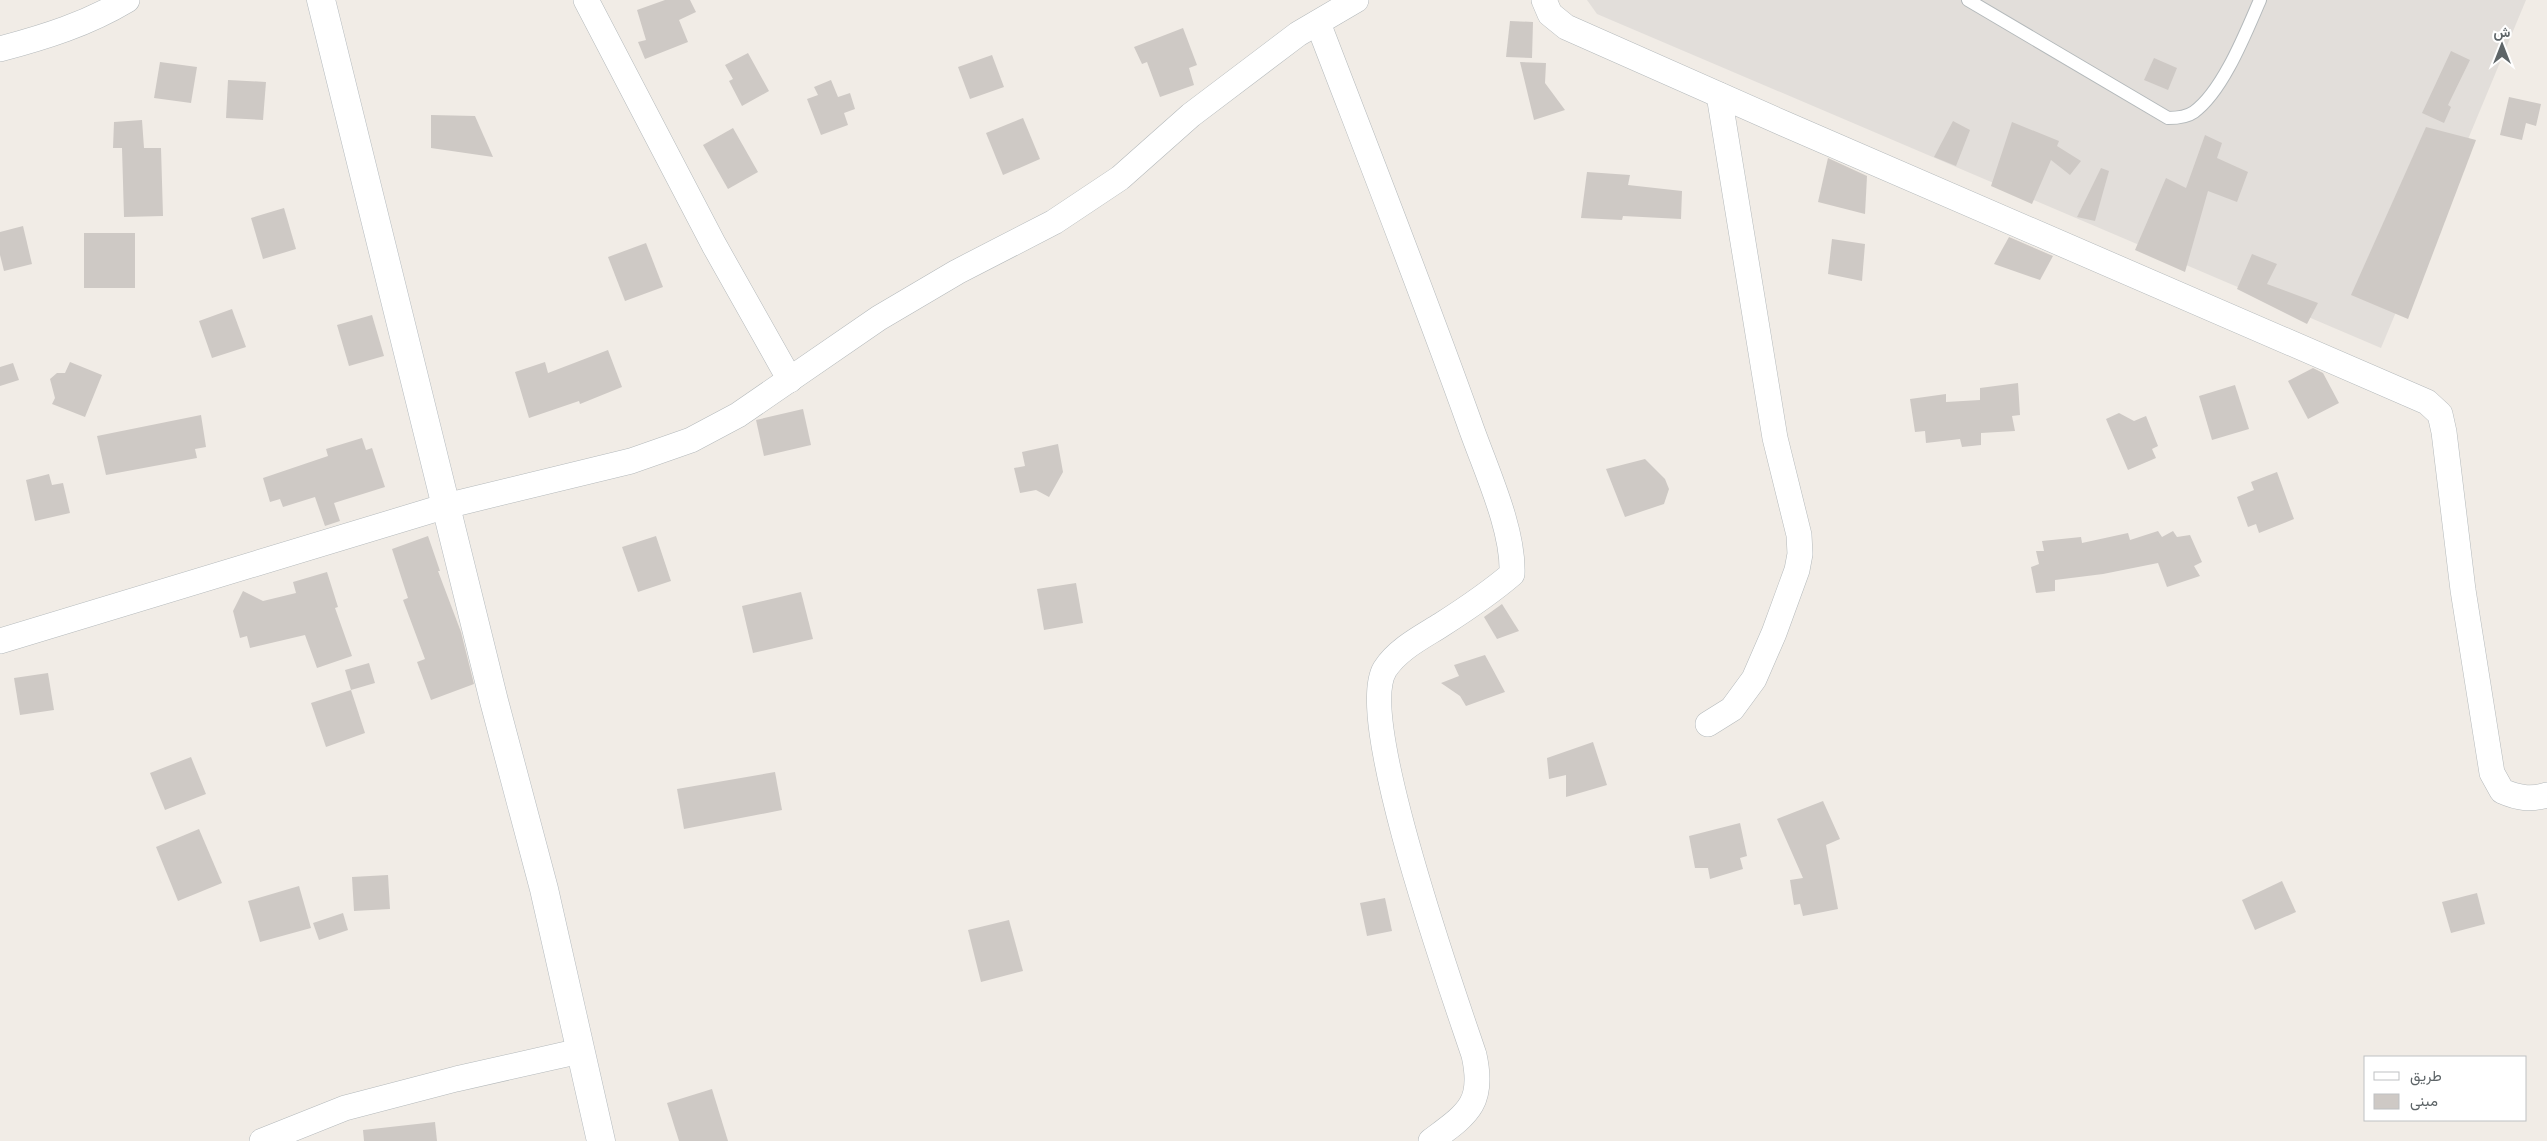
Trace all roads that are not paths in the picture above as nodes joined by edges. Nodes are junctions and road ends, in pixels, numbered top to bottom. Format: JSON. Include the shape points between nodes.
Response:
{"nodes":[{"id":1,"x":127,"y":0,"type":"edge"},
{"id":2,"x":321,"y":0,"type":"edge"},
{"id":3,"x":586,"y":0,"type":"edge"},
{"id":4,"x":1356,"y":0,"type":"edge"},
{"id":5,"x":1544,"y":0,"type":"edge"},
{"id":6,"x":1968,"y":0,"type":"edge"},
{"id":7,"x":2260,"y":0,"type":"edge"},
{"id":8,"x":1318,"y":22,"type":"junction"},
{"id":9,"x":0,"y":49,"type":"edge"},
{"id":10,"x":1719,"y":95,"type":"junction"},
{"id":11,"x":790,"y":380,"type":"junction"},
{"id":12,"x":446,"y":506,"type":"junction"},
{"id":13,"x":0,"y":641,"type":"edge"},
{"id":14,"x":1708,"y":724,"type":"dead end"},
{"id":15,"x":2547,"y":795,"type":"edge"},
{"id":16,"x":580,"y":1051,"type":"junction"},
{"id":17,"x":262,"y":1141,"type":"edge"},
{"id":18,"x":601,"y":1141,"type":"edge"},
{"id":19,"x":1431,"y":1141,"type":"edge"}],
"edges":[{"from":1,"to":9,"type":"street","via":[[75,26]]},
{"from":2,"to":12,"type":"street"},
{"from":3,"to":11,"type":"street","via":[[714,245]]},
{"from":4,"to":8,"type":"street"},
{"from":5,"to":10,"type":"street","via":[[1550,14],[1566,27]]},
{"from":6,"to":7,"type":"lane","via":[[2168,118],[2181,118],[2194,112],[2221,80]]},
{"from":8,"to":11,"type":"street","via":[[1190,115],[1120,178],[1054,222],[957,272],[879,318]]},
{"from":8,"to":19,"type":"street","via":[[1438,334],[1496,498],[1512,558],[1512,574],[1472,605],[1408,646],[1386,668],[1379,684],[1388,767],[1422,895],[1474,1055],[1478,1079],[1478,1090],[1466,1114]]},
{"from":10,"to":14,"type":"street","via":[[1775,438],[1799,535],[1800,554],[1797,570],[1754,680],[1732,709]]},
{"from":10,"to":15,"type":"street","via":[[2427,402],[2440,414],[2444,432],[2463,590],[2492,774],[2502,791],[2519,798]]},
{"from":11,"to":12,"type":"street","via":[[738,416],[691,440],[631,461]]},
{"from":12,"to":13,"type":"street"},
{"from":12,"to":16,"type":"street","via":[[544,889]]},
{"from":16,"to":17,"type":"street","via":[[345,1108]]},
{"from":16,"to":18,"type":"street"}]}
